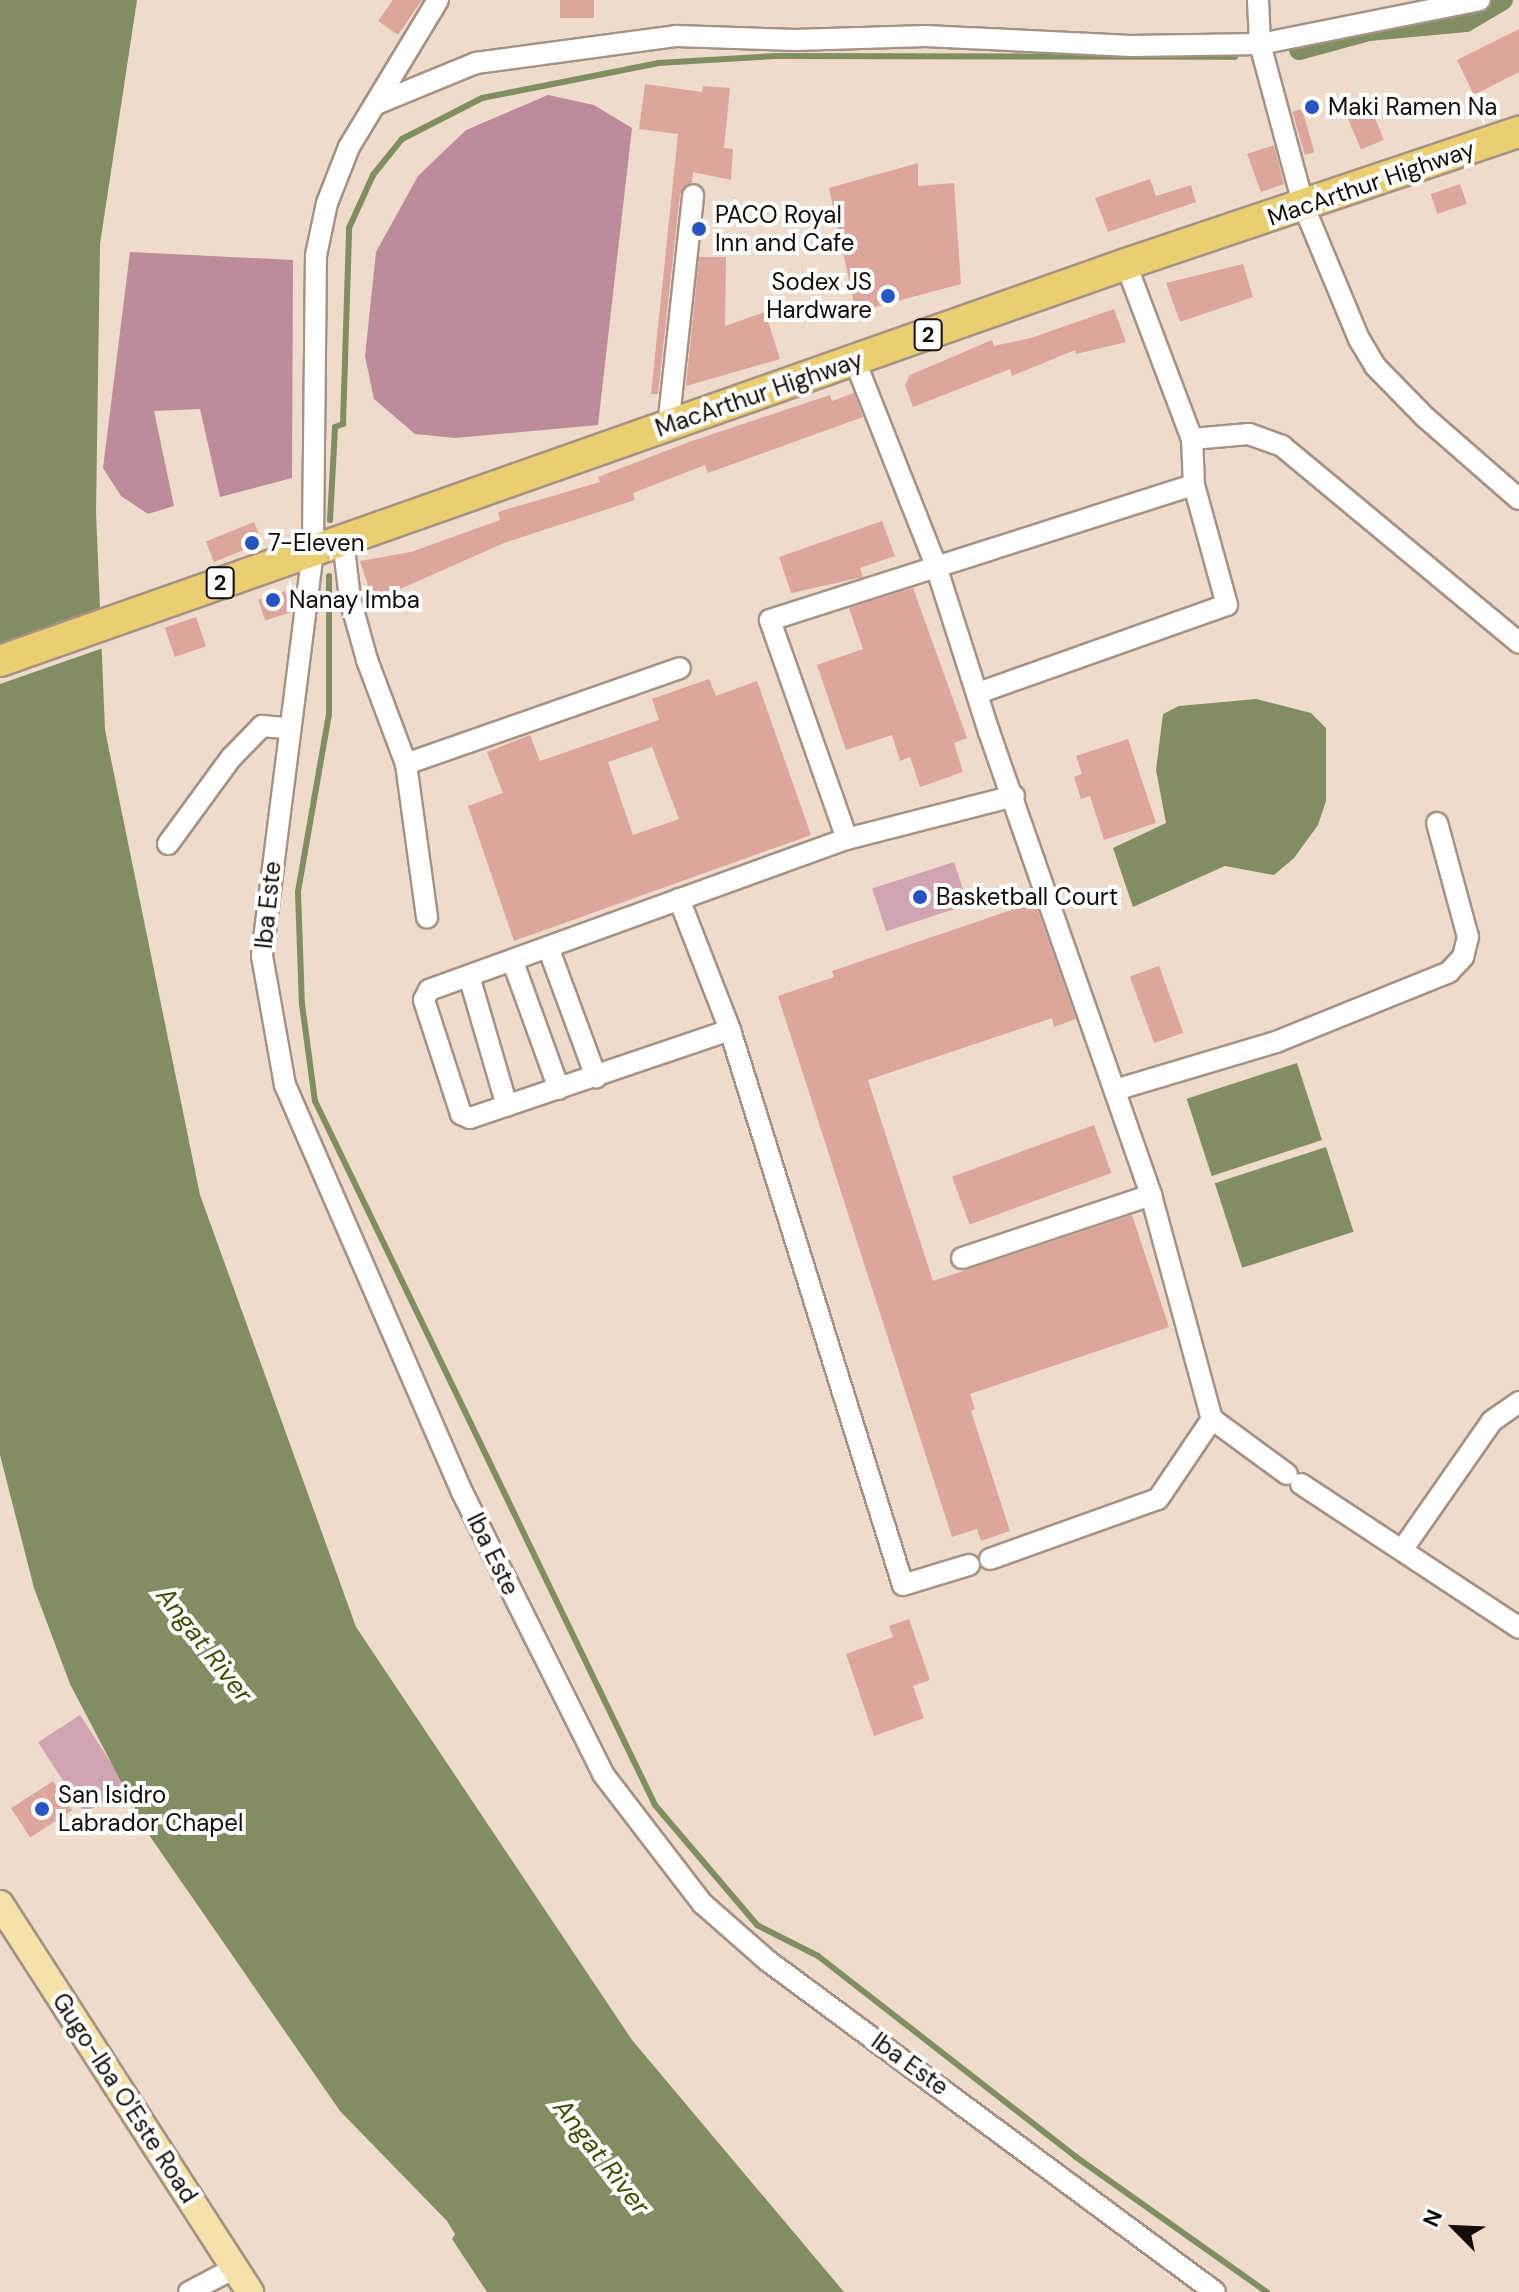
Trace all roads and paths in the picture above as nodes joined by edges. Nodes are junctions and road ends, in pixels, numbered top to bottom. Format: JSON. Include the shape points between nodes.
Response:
{"nodes":[{"id":1,"x":438,"y":0,"type":"edge"},
{"id":2,"x":1258,"y":0,"type":"edge"},
{"id":3,"x":1480,"y":0,"type":"edge"},
{"id":4,"x":1260,"y":44,"type":"junction"},
{"id":5,"x":376,"y":104,"type":"junction"},
{"id":6,"x":1519,"y":132,"type":"edge"},
{"id":7,"x":693,"y":195,"type":"dead end"},
{"id":8,"x":1304,"y":207,"type":"junction"},
{"id":9,"x":1126,"y":264,"type":"junction"},
{"id":10,"x":855,"y":361,"type":"junction"},
{"id":11,"x":668,"y":427,"type":"junction"},
{"id":12,"x":1192,"y":439,"type":"junction"},
{"id":13,"x":1194,"y":485,"type":"junction"},
{"id":14,"x":1519,"y":499,"type":"edge"},
{"id":15,"x":343,"y":540,"type":"junction"},
{"id":16,"x":313,"y":551,"type":"junction"},
{"id":17,"x":936,"y":566,"type":"junction"},
{"id":18,"x":1519,"y":643,"type":"edge"},
{"id":19,"x":0,"y":661,"type":"edge"},
{"id":20,"x":680,"y":668,"type":"dead end"},
{"id":21,"x":978,"y":693,"type":"junction"},
{"id":22,"x":287,"y":728,"type":"junction"},
{"id":23,"x":406,"y":764,"type":"junction"},
{"id":24,"x":1014,"y":796,"type":"junction"},
{"id":25,"x":1437,"y":823,"type":"dead end"},
{"id":26,"x":847,"y":839,"type":"junction"},
{"id":27,"x":168,"y":844,"type":"dead end"},
{"id":28,"x":679,"y":899,"type":"junction"},
{"id":29,"x":427,"y":918,"type":"dead end"},
{"id":30,"x":548,"y":947,"type":"junction"},
{"id":31,"x":513,"y":962,"type":"junction"},
{"id":32,"x":469,"y":976,"type":"junction"},
{"id":33,"x":730,"y":1030,"type":"junction"},
{"id":34,"x":596,"y":1077,"type":"junction"},
{"id":35,"x":559,"y":1089,"type":"junction"},
{"id":36,"x":1115,"y":1090,"type":"junction"},
{"id":37,"x":507,"y":1106,"type":"junction"},
{"id":38,"x":1151,"y":1195,"type":"junction"},
{"id":39,"x":962,"y":1258,"type":"dead end"},
{"id":40,"x":1519,"y":1402,"type":"edge"},
{"id":41,"x":1212,"y":1419,"type":"junction"},
{"id":42,"x":1402,"y":1550,"type":"junction"},
{"id":43,"x":990,"y":1559,"type":"dead end"},
{"id":44,"x":969,"y":1565,"type":"dead end"},
{"id":45,"x":1519,"y":1628,"type":"edge"},
{"id":46,"x":0,"y":1904,"type":"edge"},
{"id":47,"x":235,"y":2268,"type":"junction"},
{"id":48,"x":189,"y":2292,"type":"edge"},
{"id":49,"x":250,"y":2292,"type":"edge"},
{"id":50,"x":1215,"y":2292,"type":"edge"}],
"edges":[{"from":1,"to":5,"type":"street","name":"Iba Este"},
{"from":2,"to":4,"type":"street"},
{"from":3,"to":4,"type":"street"},
{"from":4,"to":5,"type":"street","via":[[677,36],[476,63]]},
{"from":4,"to":8,"type":"street"},
{"from":5,"to":16,"type":"street","name":"Iba Este","via":[[349,147],[327,203],[316,255]]},
{"from":6,"to":8,"type":"highway","name":"MacArthur Highway","number":"2"},
{"from":7,"to":11,"type":"street"},
{"from":8,"to":9,"type":"highway","name":"MacArthur Highway","number":"2"},
{"from":8,"to":14,"type":"street","via":[[1375,366],[1470,461]]},
{"from":9,"to":10,"type":"highway","name":"MacArthur Highway","number":"2"},
{"from":9,"to":12,"type":"street"},
{"from":10,"to":11,"type":"highway","name":"MacArthur Highway","number":"2"},
{"from":10,"to":17,"type":"street"},
{"from":11,"to":15,"type":"highway","name":"MacArthur Highway","number":"2"},
{"from":12,"to":13,"type":"street"},
{"from":12,"to":18,"type":"street","via":[[1249,434],[1282,446]]},
{"from":13,"to":17,"type":"street"},
{"from":13,"to":21,"type":"street","via":[[1227,605]]},
{"from":15,"to":16,"type":"highway","name":"MacArthur Highway","number":"2"},
{"from":15,"to":23,"type":"street","via":[[350,599],[367,660]]},
{"from":16,"to":19,"type":"highway","name":"MacArthur Highway","number":"2"},
{"from":16,"to":22,"type":"street","name":"Iba Este"},
{"from":17,"to":21,"type":"street"},
{"from":17,"to":26,"type":"street","via":[[770,620]]},
{"from":20,"to":23,"type":"street"},
{"from":21,"to":24,"type":"street"},
{"from":22,"to":27,"type":"street","via":[[262,726],[231,758]]},
{"from":22,"to":50,"type":"street","name":"Iba Este","via":[[262,956],[285,1085],[462,1492],[603,1774],[702,1903],[768,1961]]},
{"from":23,"to":29,"type":"street"},
{"from":24,"to":26,"type":"street"},
{"from":24,"to":36,"type":"street"},
{"from":25,"to":36,"type":"street","via":[[1468,937],[1463,957],[1449,972],[1276,1042]]},
{"from":26,"to":28,"type":"street"},
{"from":28,"to":30,"type":"street"},
{"from":28,"to":33,"type":"street"},
{"from":30,"to":31,"type":"street"},
{"from":30,"to":34,"type":"street"},
{"from":31,"to":32,"type":"street"},
{"from":31,"to":35,"type":"street"},
{"from":32,"to":37,"type":"street"},
{"from":32,"to":37,"type":"street","via":[[429,990],[424,1000],[461,1114],[470,1118]]},
{"from":33,"to":34,"type":"street"},
{"from":33,"to":44,"type":"street","via":[[903,1585]]},
{"from":34,"to":35,"type":"street"},
{"from":35,"to":37,"type":"street"},
{"from":36,"to":38,"type":"street"},
{"from":38,"to":39,"type":"street"},
{"from":38,"to":41,"type":"street"},
{"from":40,"to":42,"type":"street","via":[[1492,1421]]},
{"from":41,"to":42,"type":"street"},
{"from":41,"to":43,"type":"street","via":[[1158,1499]]},
{"from":42,"to":45,"type":"street"},
{"from":46,"to":47,"type":"main road","name":"Gugo-Iba O'Este Road"},
{"from":47,"to":48,"type":"street"},
{"from":47,"to":49,"type":"main road","name":"Gugo-Iba O'Este Road"}]}
